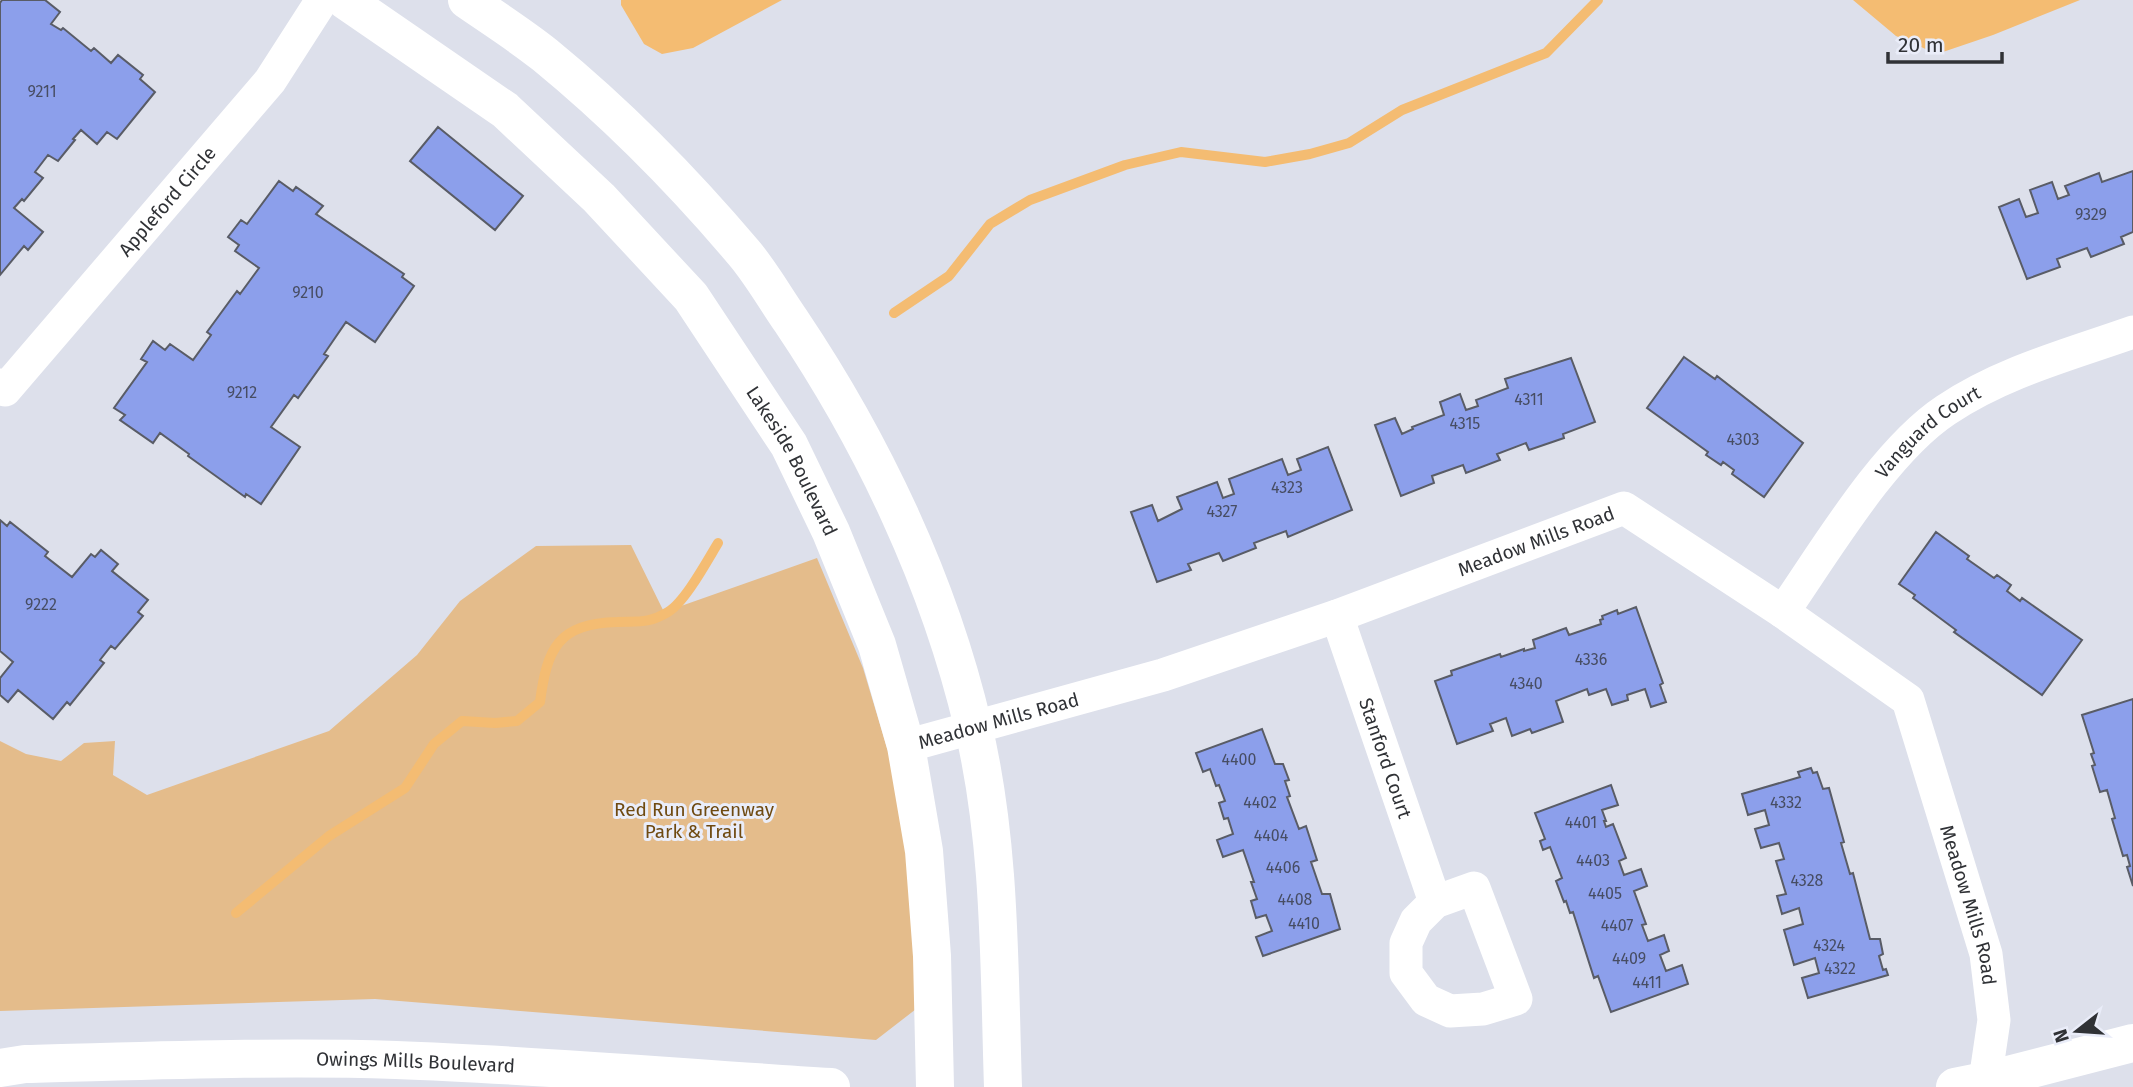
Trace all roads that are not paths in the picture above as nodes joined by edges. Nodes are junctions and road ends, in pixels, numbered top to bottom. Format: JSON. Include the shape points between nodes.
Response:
{"nodes":[{"id":1,"x":321,"y":0,"type":"edge"},
{"id":2,"x":345,"y":0,"type":"edge"},
{"id":3,"x":467,"y":0,"type":"edge"},
{"id":4,"x":2133,"y":332,"type":"edge"},
{"id":5,"x":0,"y":385,"type":"edge"},
{"id":6,"x":1783,"y":612,"type":"junction"},
{"id":7,"x":1337,"y":616,"type":"junction"},
{"id":8,"x":973,"y":726,"type":"junction"},
{"id":9,"x":906,"y":746,"type":"junction"},
{"id":10,"x":1435,"y":902,"type":"dead end"},
{"id":11,"x":2133,"y":1043,"type":"edge"},
{"id":12,"x":0,"y":1068,"type":"edge"},
{"id":13,"x":1970,"y":1084,"type":"edge"},
{"id":14,"x":831,"y":1087,"type":"edge"},
{"id":15,"x":935,"y":1087,"type":"edge"},
{"id":16,"x":1003,"y":1087,"type":"edge"}],
"edges":[{"from":1,"to":5,"type":"street","name":"Appleford Circle","via":[[270,81],[5,390]]},
{"from":2,"to":9,"type":"main road","name":"Lakeside Boulevard","via":[[505,110],[599,198],[691,297],[789,445],[831,532],[877,645]]},
{"from":3,"to":8,"type":"main road","via":[[544,55],[656,155],[746,255],[828,376],[895,506],[942,619]]},
{"from":4,"to":6,"type":"street","name":"Vanguard Court","via":[[1980,389],[1944,411],[1873,483]]},
{"from":6,"to":7,"type":"street","name":"Meadow Mills Road","via":[[1624,508]]},
{"from":6,"to":13,"type":"street","name":"Meadow Mills Road","via":[[1908,700],[1986,954],[1994,1020]]},
{"from":7,"to":8,"type":"street","name":"Meadow Mills Road","via":[[1163,675]]},
{"from":7,"to":10,"type":"street","name":"Stanford Court"},
{"from":8,"to":9,"type":"street","name":"Meadow Mills Road"},
{"from":8,"to":16,"type":"main road","via":[[992,834]]},
{"from":9,"to":15,"type":"main road","name":"Lakeside Boulevard","via":[[924,851]]},
{"from":11,"to":13,"type":"main road"},
{"from":12,"to":14,"type":"main road","name":"Owings Mills Boulevard","via":[[200,1060],[394,1060]]}]}
